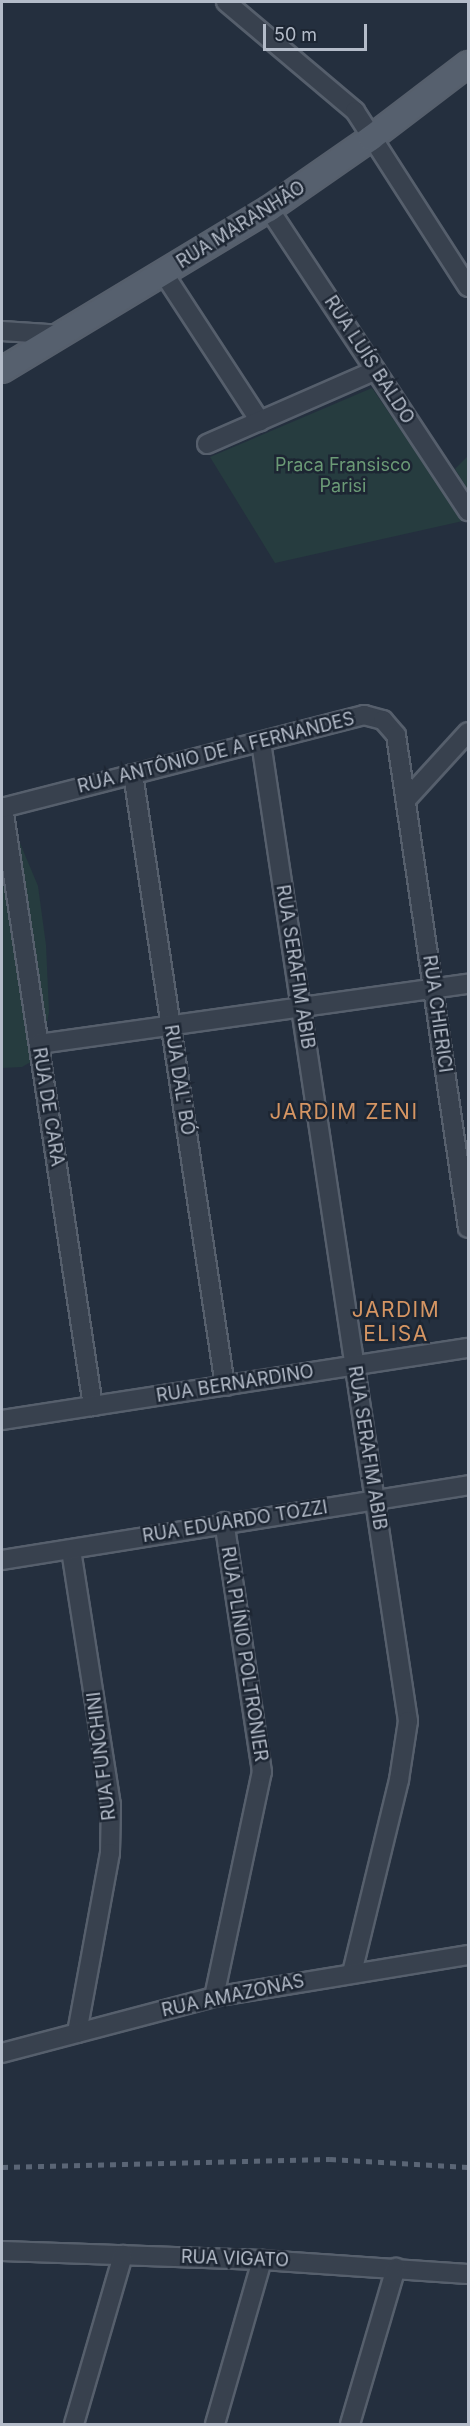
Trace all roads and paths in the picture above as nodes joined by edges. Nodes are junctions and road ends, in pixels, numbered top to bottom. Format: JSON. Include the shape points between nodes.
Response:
{"nodes":[{"id":1,"x":226,"y":2,"type":"edge"},
{"id":2,"x":468,"y":63,"type":"edge"},
{"id":3,"x":371,"y":138,"type":"junction"},
{"id":4,"x":269,"y":209,"type":"junction"},
{"id":5,"x":164,"y":274,"type":"junction"},
{"id":6,"x":468,"y":287,"type":"edge"},
{"id":7,"x":2,"y":331,"type":"edge"},
{"id":8,"x":65,"y":335,"type":"junction"},
{"id":9,"x":2,"y":370,"type":"edge"},
{"id":10,"x":375,"y":370,"type":"junction"},
{"id":11,"x":260,"y":421,"type":"junction"},
{"id":12,"x":207,"y":444,"type":"dead end"},
{"id":13,"x":468,"y":511,"type":"edge"},
{"id":14,"x":468,"y":732,"type":"edge"},
{"id":15,"x":261,"y":742,"type":"junction"},
{"id":16,"x":133,"y":774,"type":"junction"},
{"id":17,"x":405,"y":800,"type":"junction"},
{"id":18,"x":2,"y":807,"type":"edge"},
{"id":19,"x":468,"y":984,"type":"edge"},
{"id":20,"x":434,"y":990,"type":"junction"},
{"id":21,"x":301,"y":1008,"type":"junction"},
{"id":22,"x":171,"y":1026,"type":"junction"},
{"id":23,"x":39,"y":1044,"type":"junction"},
{"id":24,"x":468,"y":1228,"type":"edge"},
{"id":25,"x":468,"y":1348,"type":"edge"},
{"id":26,"x":354,"y":1366,"type":"junction"},
{"id":27,"x":225,"y":1386,"type":"junction"},
{"id":28,"x":93,"y":1406,"type":"junction"},
{"id":29,"x":2,"y":1420,"type":"edge"},
{"id":30,"x":468,"y":1485,"type":"edge"},
{"id":31,"x":374,"y":1499,"type":"junction"},
{"id":32,"x":224,"y":1522,"type":"junction"},
{"id":33,"x":71,"y":1550,"type":"junction"},
{"id":34,"x":2,"y":1560,"type":"edge"},
{"id":35,"x":468,"y":1955,"type":"edge"},
{"id":36,"x":352,"y":1973,"type":"junction"},
{"id":37,"x":214,"y":1997,"type":"junction"},
{"id":38,"x":76,"y":2033,"type":"junction"},
{"id":39,"x":2,"y":2053,"type":"edge"},
{"id":40,"x":2,"y":2251,"type":"edge"},
{"id":41,"x":123,"y":2255,"type":"junction"},
{"id":42,"x":262,"y":2260,"type":"junction"},
{"id":43,"x":396,"y":2268,"type":"junction"},
{"id":44,"x":468,"y":2274,"type":"edge"},
{"id":45,"x":74,"y":2424,"type":"edge"},
{"id":46,"x":214,"y":2424,"type":"edge"},
{"id":47,"x":350,"y":2424,"type":"edge"}],
"edges":[{"from":1,"to":3,"type":"street","via":[[355,111]]},
{"from":2,"to":3,"type":"main road","name":"RUA MARANHÃO"},
{"from":3,"to":4,"type":"main road","name":"RUA MARANHÃO"},
{"from":3,"to":6,"type":"street"},
{"from":4,"to":5,"type":"main road","name":"RUA MARANHÃO"},
{"from":4,"to":10,"type":"street","name":"RUA LUÍS BALDO"},
{"from":5,"to":8,"type":"main road","name":"RUA MARANHÃO"},
{"from":5,"to":11,"type":"street"},
{"from":7,"to":8,"type":"street"},
{"from":8,"to":9,"type":"main road","name":"RUA MARANHÃO"},
{"from":10,"to":11,"type":"street"},
{"from":10,"to":13,"type":"street","name":"RUA LUÍS BALDO"},
{"from":11,"to":12,"type":"street"},
{"from":14,"to":17,"type":"street"},
{"from":15,"to":16,"type":"street","name":"RUA ANTÔNIO DE A FERNANDES"},
{"from":15,"to":17,"type":"street","name":"RUA ANTÔNIO DE A FERNANDES","via":[[364,716],[383,720],[396,735]]},
{"from":15,"to":21,"type":"street","name":"RUA SERAFIM ABIB"},
{"from":16,"to":18,"type":"street","name":"RUA ANTÔNIO DE A FERNANDES"},
{"from":16,"to":22,"type":"street","name":"RUA DAL' BÓ"},
{"from":17,"to":20,"type":"street","name":"RUA CHIERICI"},
{"from":18,"to":23,"type":"street","name":"RUA DE CARA"},
{"from":19,"to":20,"type":"street"},
{"from":20,"to":21,"type":"street"},
{"from":20,"to":24,"type":"street","name":"RUA CHIERICI"},
{"from":21,"to":22,"type":"street"},
{"from":21,"to":26,"type":"street","name":"RUA SERAFIM ABIB"},
{"from":22,"to":23,"type":"street"},
{"from":22,"to":27,"type":"street","name":"RUA DAL' BÓ"},
{"from":23,"to":28,"type":"street","name":"RUA DE CARA"},
{"from":25,"to":26,"type":"street","name":"RUA BERNARDINO"},
{"from":26,"to":27,"type":"street","name":"RUA BERNARDINO"},
{"from":26,"to":31,"type":"street","name":"RUA SERAFIM ABIB"},
{"from":27,"to":28,"type":"street","name":"RUA BERNARDINO"},
{"from":28,"to":29,"type":"street","name":"RUA BERNARDINO"},
{"from":30,"to":31,"type":"street","name":"RUA EDUARDO TOZZI"},
{"from":31,"to":32,"type":"street","name":"RUA EDUARDO TOZZI"},
{"from":31,"to":36,"type":"street","name":"RUA SERAFIM ABIB","via":[[408,1721],[399,1780]]},
{"from":32,"to":33,"type":"street","name":"RUA EDUARDO TOZZI"},
{"from":32,"to":37,"type":"street","name":"RUA PLÍNIO POLTRONIER","via":[[262,1772]]},
{"from":33,"to":34,"type":"street","name":"RUA EDUARDO TOZZI"},
{"from":33,"to":38,"type":"street","name":"RUA FUNCHINI","via":[[111,1805],[110,1853]]},
{"from":35,"to":36,"type":"street","name":"RUA AMAZONAS"},
{"from":36,"to":37,"type":"street","name":"RUA AMAZONAS"},
{"from":37,"to":38,"type":"street","name":"RUA AMAZONAS"},
{"from":38,"to":39,"type":"street","name":"RUA AMAZONAS"},
{"from":40,"to":41,"type":"street","name":"RUA VIGATO"},
{"from":41,"to":42,"type":"street","name":"RUA VIGATO"},
{"from":41,"to":45,"type":"street"},
{"from":42,"to":43,"type":"street","name":"RUA VIGATO"},
{"from":42,"to":46,"type":"street"},
{"from":43,"to":44,"type":"street","name":"RUA VIGATO"},
{"from":43,"to":47,"type":"street"}]}
